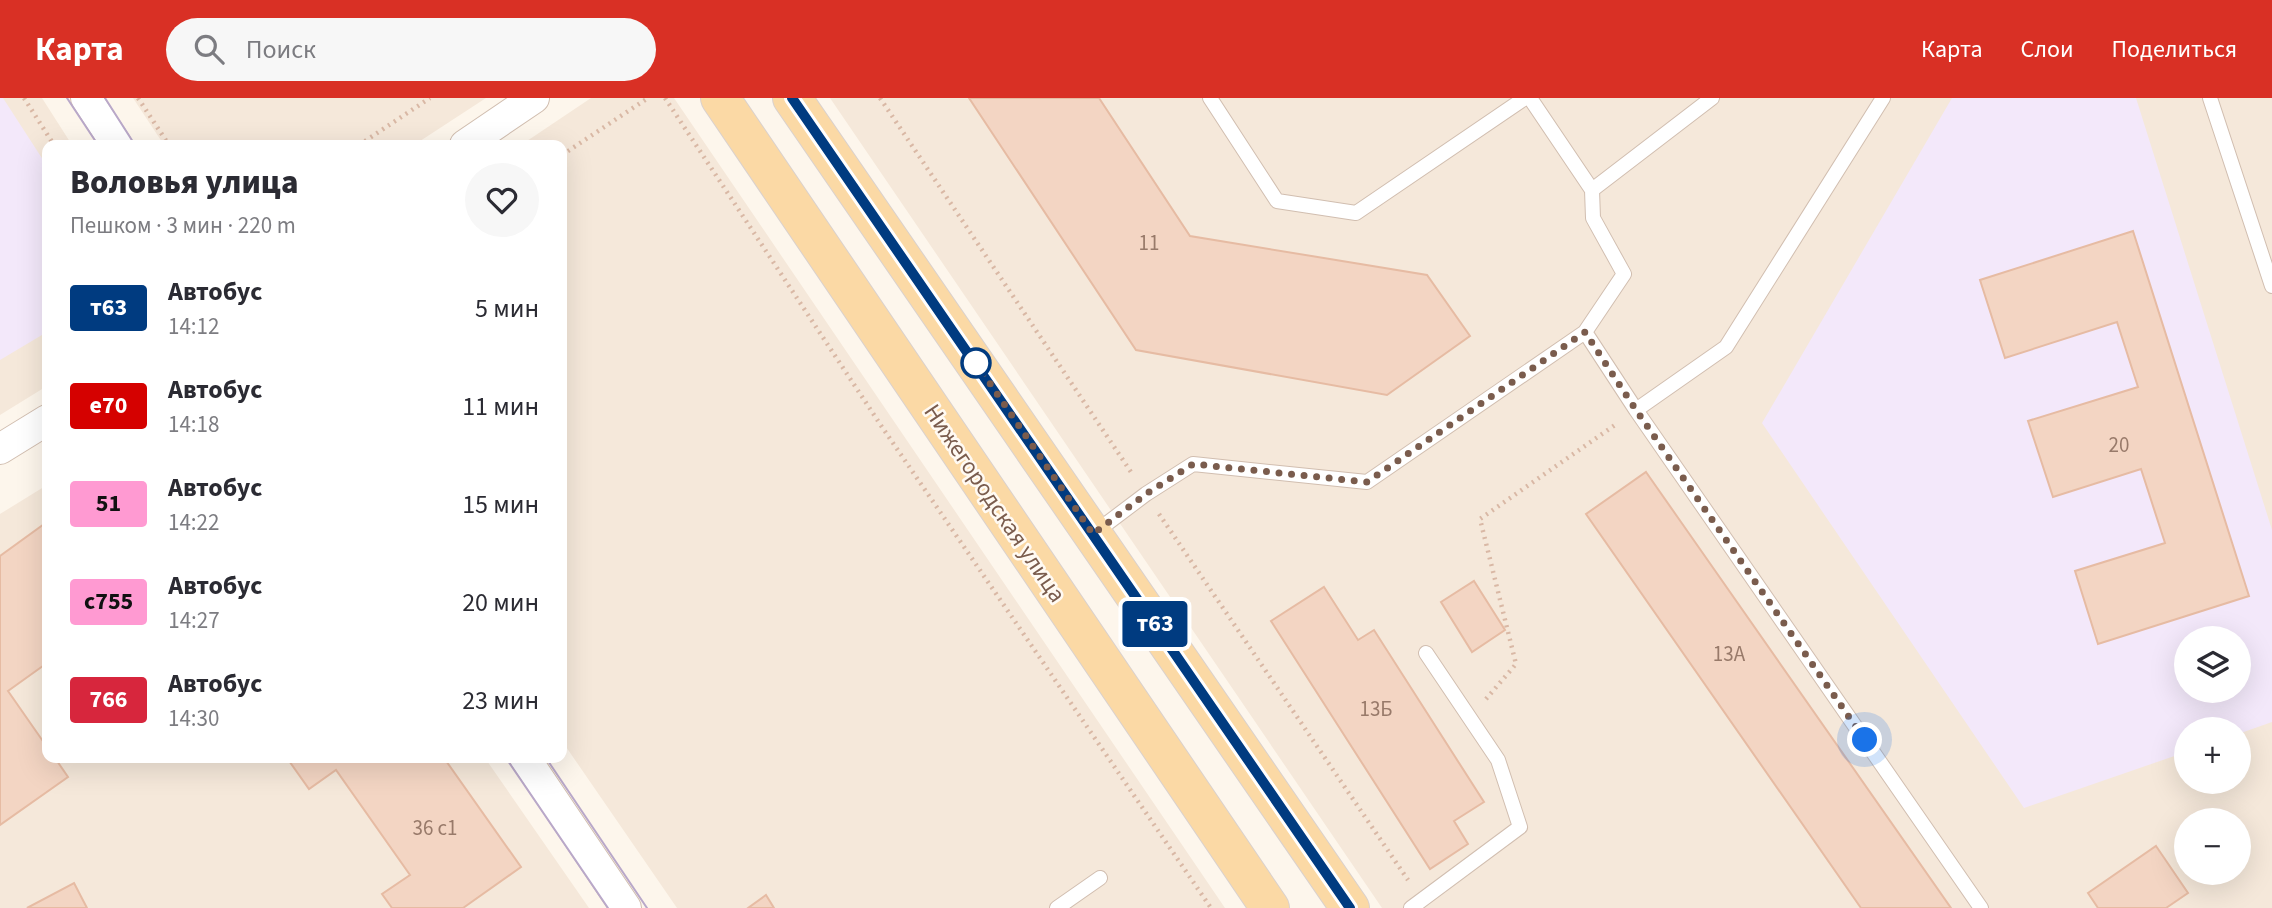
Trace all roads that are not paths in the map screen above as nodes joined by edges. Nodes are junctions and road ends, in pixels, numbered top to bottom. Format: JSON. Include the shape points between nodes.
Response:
{"nodes":[{"id":1,"x":86,"y":98,"type":"edge"},
{"id":2,"x":534,"y":98,"type":"edge"},
{"id":3,"x":720,"y":98,"type":"edge"},
{"id":4,"x":792,"y":98,"type":"edge"},
{"id":5,"x":1210,"y":98,"type":"edge"},
{"id":6,"x":1527,"y":98,"type":"edge"},
{"id":7,"x":1712,"y":98,"type":"edge"},
{"id":8,"x":1882,"y":98,"type":"edge"},
{"id":9,"x":2210,"y":98,"type":"edge"},
{"id":10,"x":114,"y":140,"type":"edge"},
{"id":11,"x":472,"y":140,"type":"edge"},
{"id":12,"x":1592,"y":190,"type":"junction"},
{"id":13,"x":2272,"y":286,"type":"edge"},
{"id":14,"x":1585,"y":332,"type":"junction"},
{"id":15,"x":1636,"y":410,"type":"junction"},
{"id":16,"x":42,"y":423,"type":"edge"},
{"id":17,"x":0,"y":449,"type":"edge"},
{"id":18,"x":1093,"y":534,"type":"junction"},
{"id":19,"x":1426,"y":653,"type":"dead end"},
{"id":20,"x":528,"y":763,"type":"edge"},
{"id":21,"x":1100,"y":878,"type":"dead end"},
{"id":22,"x":1417,"y":904,"type":"edge"},
{"id":23,"x":626,"y":908,"type":"edge"},
{"id":24,"x":1057,"y":908,"type":"edge"},
{"id":25,"x":1270,"y":908,"type":"edge"},
{"id":26,"x":1350,"y":908,"type":"edge"},
{"id":27,"x":1981,"y":908,"type":"edge"}],
"edges":[{"from":1,"to":10,"type":"street"},
{"from":2,"to":11,"type":"street"},
{"from":3,"to":25,"type":"main road","name":"Нижегородская улица"},
{"from":4,"to":18,"type":"main road"},
{"from":5,"to":6,"type":"lane","via":[[1277,201],[1356,213]]},
{"from":6,"to":12,"type":"lane"},
{"from":7,"to":12,"type":"lane"},
{"from":8,"to":15,"type":"lane","via":[[1726,348]]},
{"from":9,"to":13,"type":"lane"},
{"from":12,"to":14,"type":"lane","via":[[1593,218],[1624,274]]},
{"from":14,"to":15,"type":"lane"},
{"from":14,"to":18,"type":"lane","via":[[1367,482],[1193,464]]},
{"from":15,"to":27,"type":"lane"},
{"from":16,"to":17,"type":"street"},
{"from":18,"to":26,"type":"main road"},
{"from":19,"to":22,"type":"lane","via":[[1498,760],[1520,827]]},
{"from":20,"to":23,"type":"street"},
{"from":21,"to":24,"type":"lane"}]}
